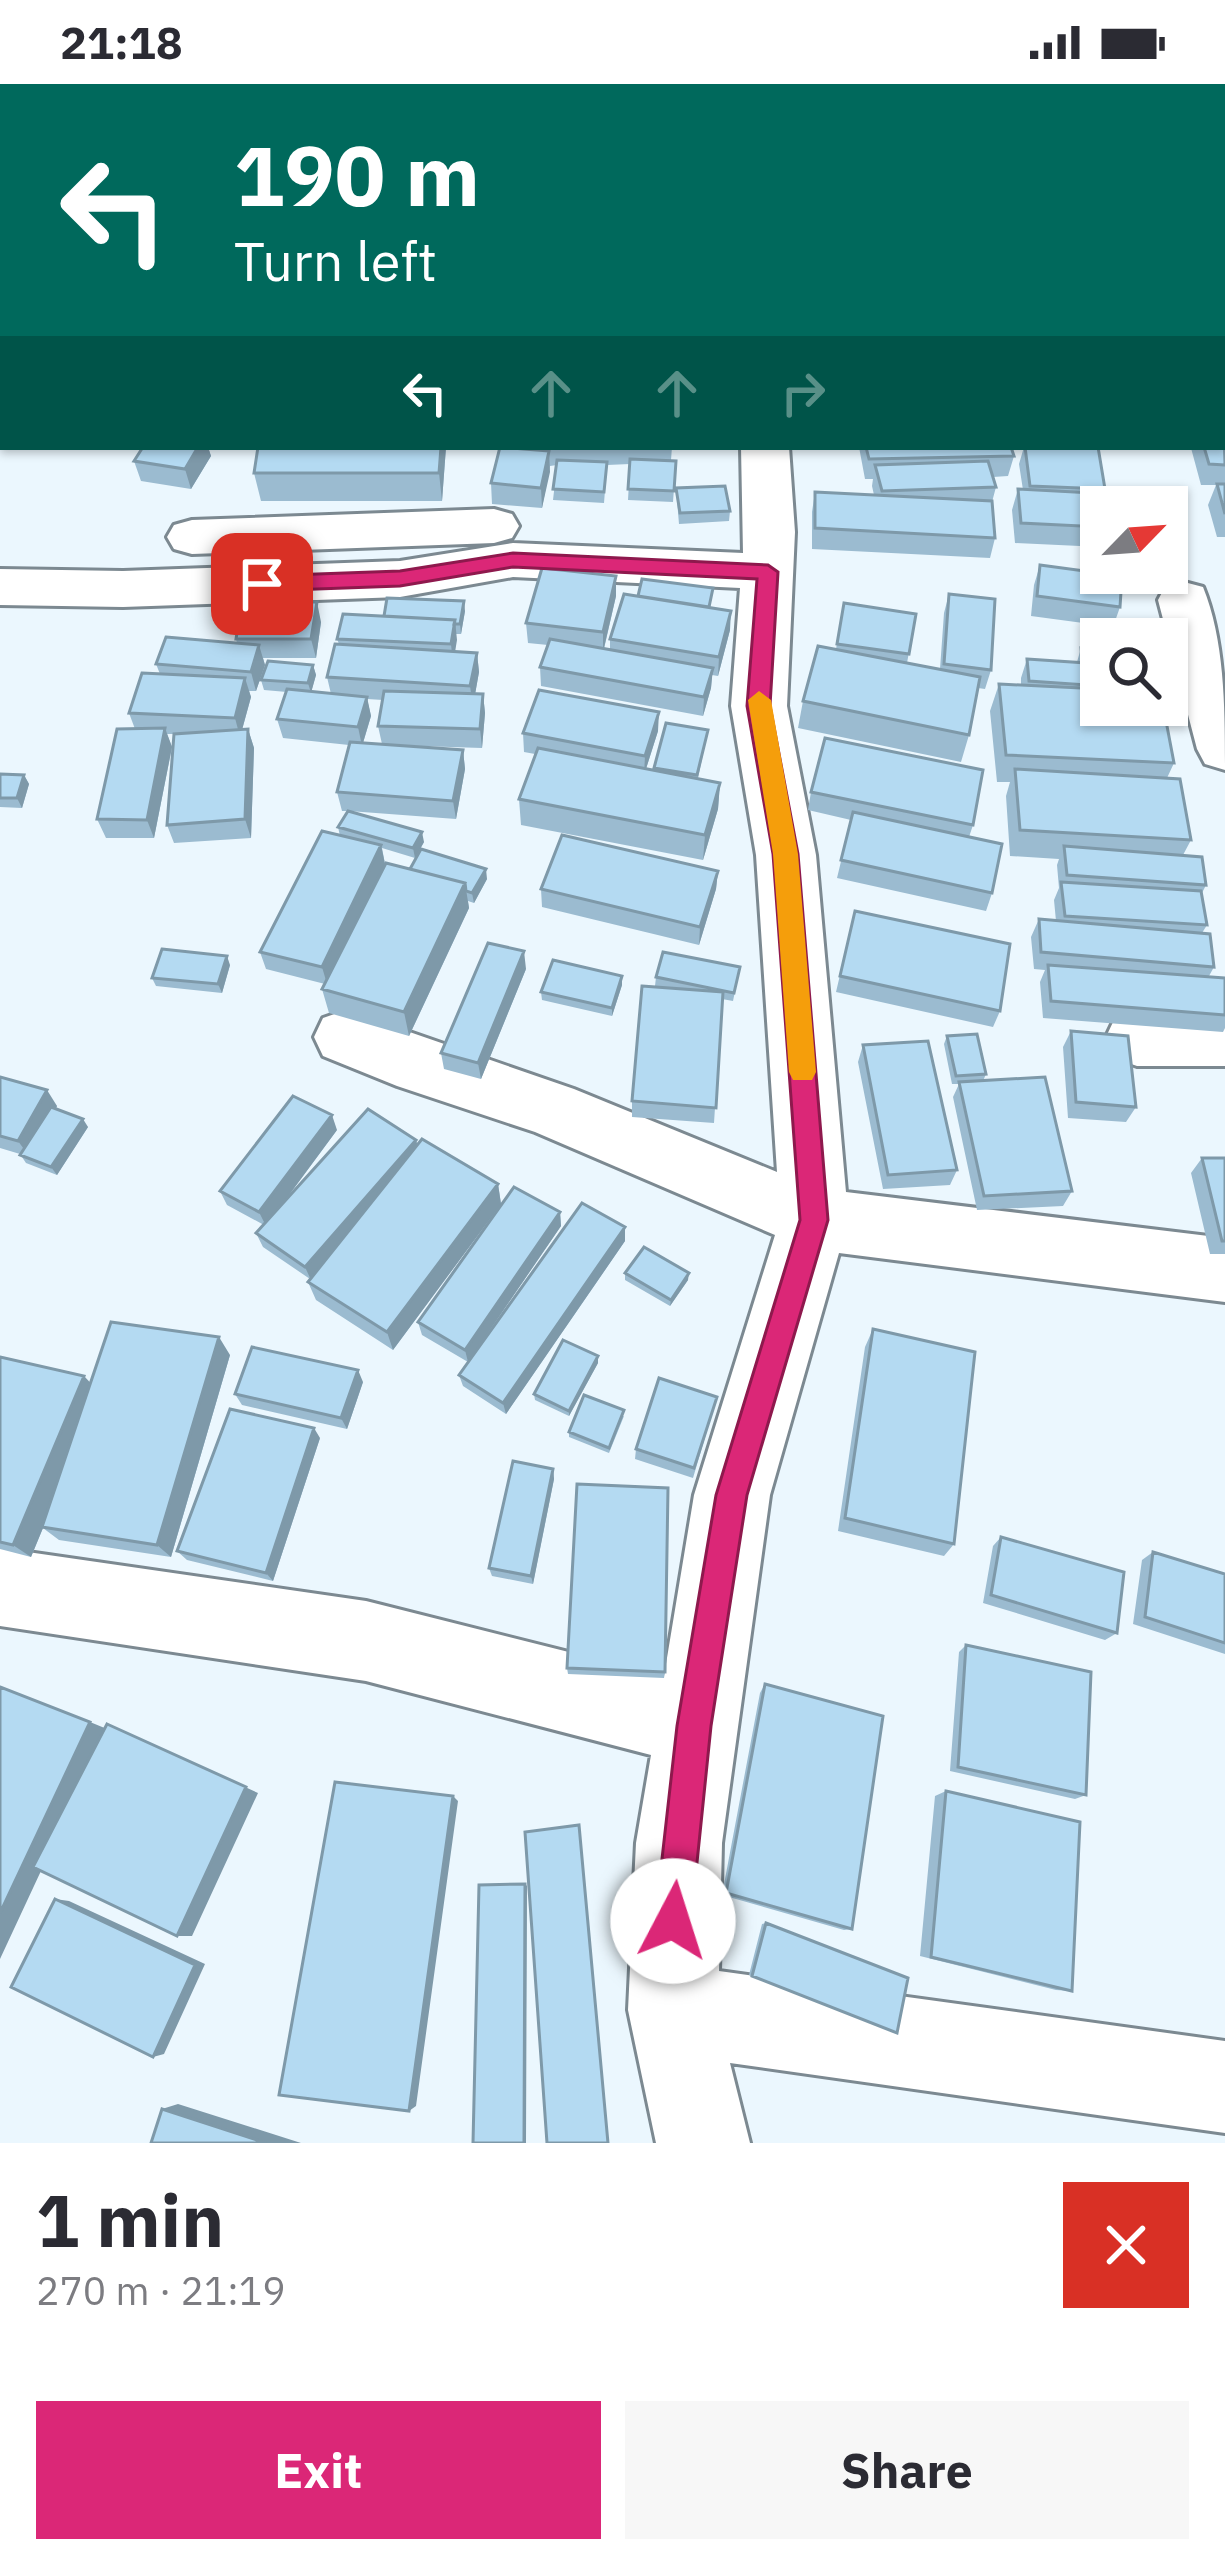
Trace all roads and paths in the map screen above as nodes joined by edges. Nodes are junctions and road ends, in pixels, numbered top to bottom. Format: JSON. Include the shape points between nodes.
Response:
{"nodes":[{"id":1,"x":765,"y":450,"type":"edge"},
{"id":2,"x":192,"y":537,"type":"dead end"},
{"id":3,"x":769,"y":552,"type":"junction"},
{"id":4,"x":0,"y":586,"type":"edge"},
{"id":5,"x":1184,"y":600,"type":"dead end"},
{"id":6,"x":1225,"y":748,"type":"edge"},
{"id":7,"x":346,"y":1037,"type":"dead end"},
{"id":8,"x":1137,"y":1039,"type":"dead end"},
{"id":9,"x":1225,"y":1039,"type":"edge"},
{"id":10,"x":814,"y":1220,"type":"junction"},
{"id":11,"x":1225,"y":1270,"type":"edge"},
{"id":12,"x":0,"y":1586,"type":"edge"},
{"id":13,"x":694,"y":1726,"type":"junction"},
{"id":14,"x":673,"y":2010,"type":"junction"},
{"id":15,"x":1225,"y":2086,"type":"edge"},
{"id":16,"x":704,"y":2143,"type":"edge"}],
"edges":[{"from":1,"to":3,"type":"street"},
{"from":2,"to":3,"type":"street","via":[[561,524]]},
{"from":3,"to":4,"type":"street","via":[[513,560],[400,579]]},
{"from":3,"to":10,"type":"street","via":[[759,706],[785,854]]},
{"from":5,"to":6,"type":"street"},
{"from":7,"to":10,"type":"street","via":[[551,1109]]},
{"from":8,"to":9,"type":"street"},
{"from":10,"to":11,"type":"street"},
{"from":10,"to":13,"type":"street","via":[[732,1495]]},
{"from":12,"to":13,"type":"street","via":[[366,1641]]},
{"from":13,"to":14,"type":"street","via":[[673,1921]]},
{"from":14,"to":15,"type":"street"},
{"from":14,"to":16,"type":"street"}]}
